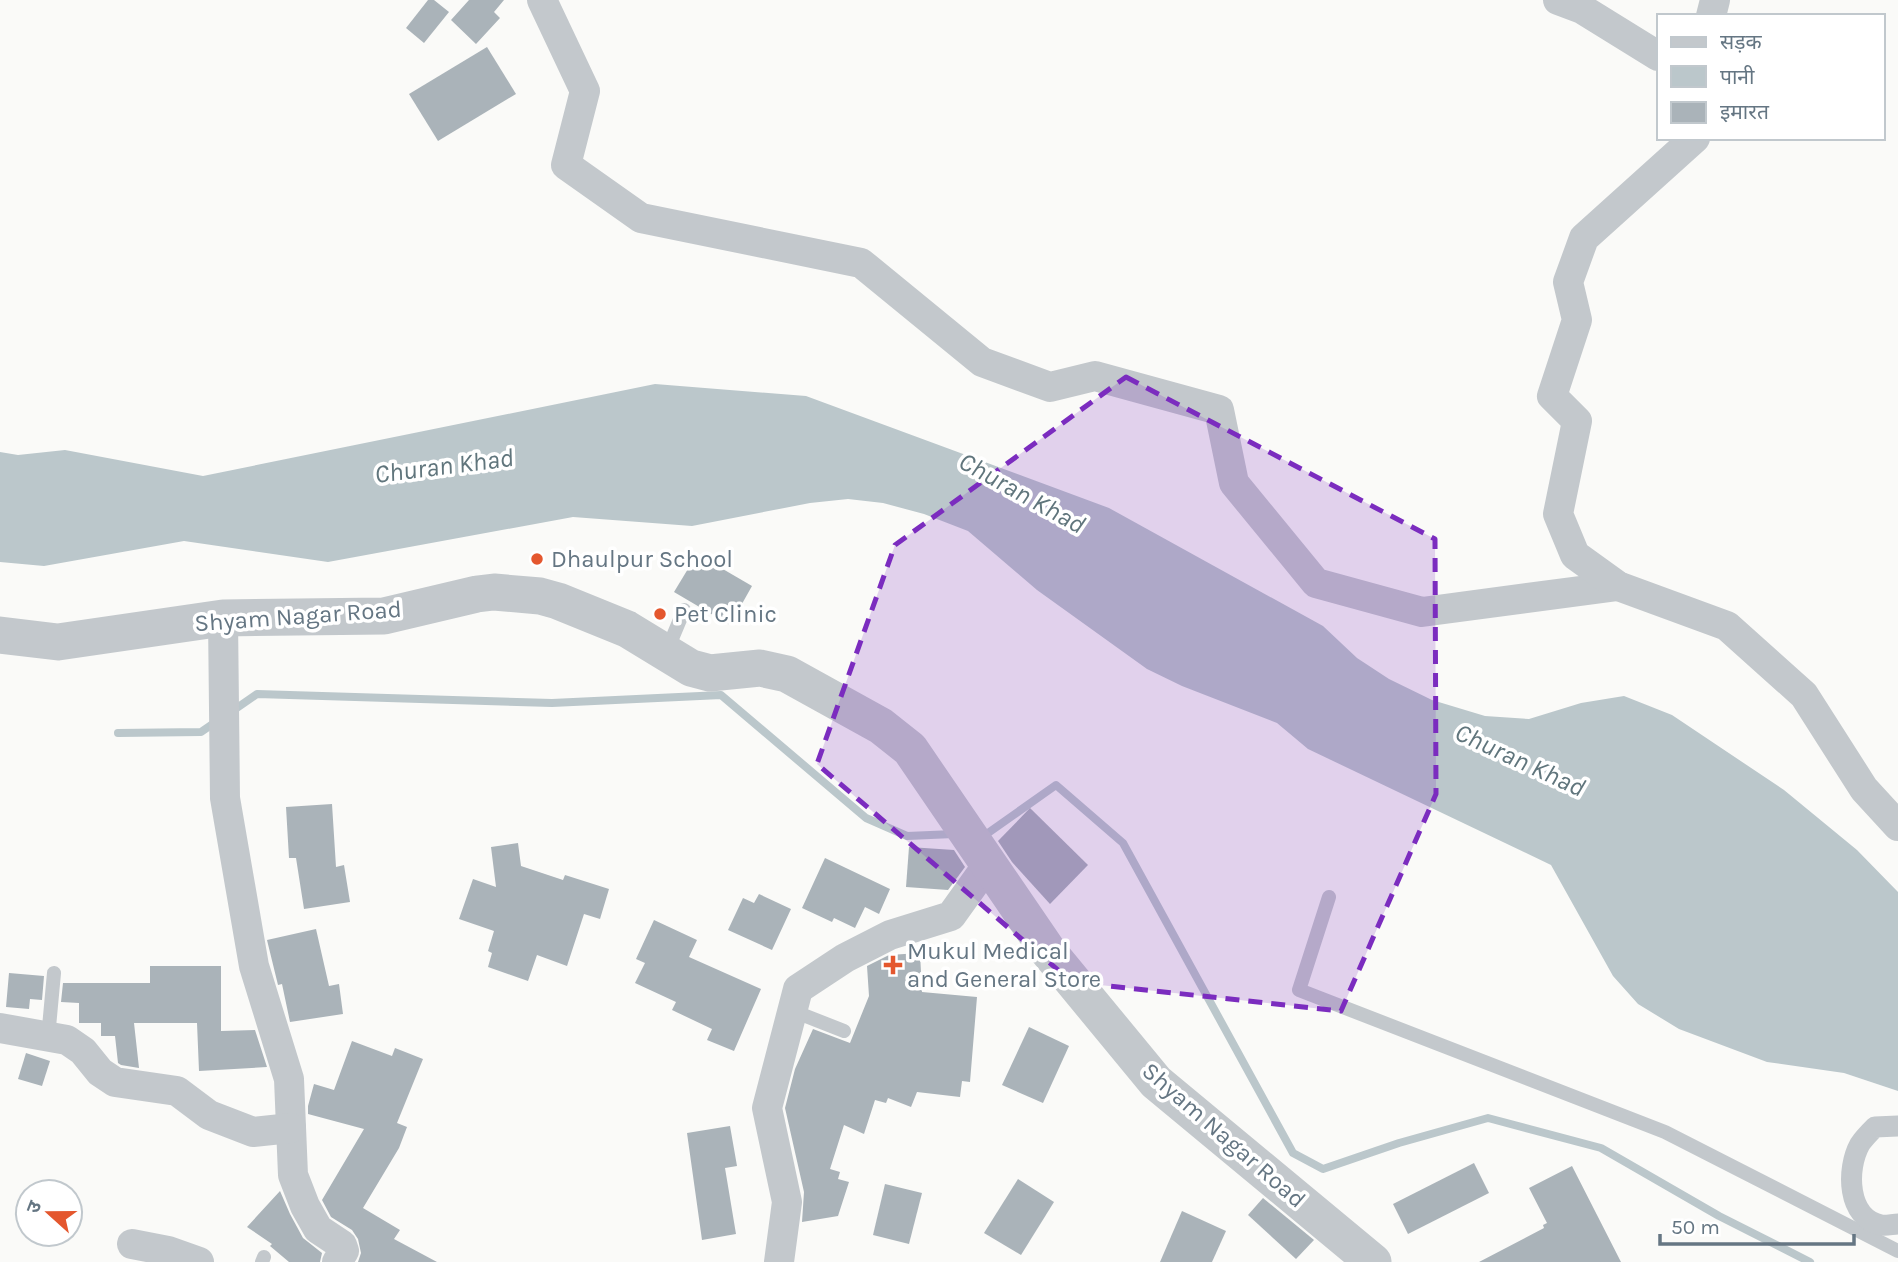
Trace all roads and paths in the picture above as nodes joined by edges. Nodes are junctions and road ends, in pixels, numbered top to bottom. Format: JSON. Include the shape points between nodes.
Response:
{"nodes":[{"id":1,"x":542,"y":0,"type":"edge"},
{"id":2,"x":1558,"y":0,"type":"edge"},
{"id":3,"x":1657,"y":56,"type":"edge"},
{"id":4,"x":1693,"y":140,"type":"edge"},
{"id":5,"x":1618,"y":586,"type":"junction"},
{"id":6,"x":684,"y":610,"type":"dead end"},
{"id":7,"x":223,"y":618,"type":"junction"},
{"id":8,"x":0,"y":635,"type":"edge"},
{"id":9,"x":666,"y":653,"type":"junction"},
{"id":10,"x":1898,"y":826,"type":"edge"},
{"id":11,"x":989,"y":863,"type":"junction"},
{"id":12,"x":1329,"y":897,"type":"dead end"},
{"id":13,"x":54,"y":973,"type":"dead end"},
{"id":14,"x":793,"y":1011,"type":"junction"},
{"id":15,"x":0,"y":1028,"type":"edge"},
{"id":16,"x":844,"y":1031,"type":"dead end"},
{"id":17,"x":48,"y":1038,"type":"junction"},
{"id":18,"x":1898,"y":1126,"type":"edge"},
{"id":19,"x":291,"y":1128,"type":"junction"},
{"id":20,"x":1898,"y":1224,"type":"edge"},
{"id":21,"x":132,"y":1244,"type":"dead end"},
{"id":22,"x":1898,"y":1251,"type":"edge"},
{"id":23,"x":199,"y":1262,"type":"edge"},
{"id":24,"x":337,"y":1262,"type":"edge"},
{"id":25,"x":779,"y":1262,"type":"edge"},
{"id":26,"x":1373,"y":1262,"type":"edge"}],
"edges":[{"from":1,"to":5,"type":"street","via":[[585,91],[566,165],[641,218],[861,263],[982,362],[1050,387],[1095,376],[1219,410],[1234,482],[1316,583],[1422,612]]},
{"from":2,"to":3,"type":"street","via":[[1582,9]]},
{"from":4,"to":5,"type":"street","via":[[1584,238],[1567,282],[1577,320],[1552,396],[1577,421],[1559,514],[1575,555]]},
{"from":5,"to":10,"type":"street","via":[[1727,626],[1804,695],[1864,789]]},
{"from":6,"to":9,"type":"lane"},
{"from":7,"to":8,"type":"street","name":"Shyam Nagar Road","via":[[58,642]]},
{"from":7,"to":9,"type":"street","name":"Shyam Nagar Road","via":[[384,615],[494,592],[558,601],[627,629]]},
{"from":7,"to":19,"type":"street","via":[[225,798],[254,966],[289,1079]]},
{"from":9,"to":11,"type":"street","name":"Shyam Nagar Road","via":[[710,673],[760,668],[787,674],[881,726],[910,749]]},
{"from":11,"to":14,"type":"street","via":[[951,916],[890,935],[845,958],[798,989]]},
{"from":11,"to":26,"type":"street","name":"Shyam Nagar Road","via":[[1048,951],[1156,1082]]},
{"from":12,"to":22,"type":"lane","via":[[1299,990],[1665,1132]]},
{"from":13,"to":17,"type":"lane"},
{"from":14,"to":16,"type":"lane"},
{"from":14,"to":25,"type":"street","via":[[766,1108],[787,1202]]},
{"from":15,"to":17,"type":"street"},
{"from":17,"to":19,"type":"street","via":[[67,1040],[116,1082],[177,1091],[209,1115],[253,1132]]},
{"from":18,"to":20,"type":"street","via":[[1875,1127],[1860,1145],[1852,1171],[1852,1195],[1862,1214],[1881,1225]]},
{"from":19,"to":24,"type":"street","via":[[293,1175],[318,1228],[342,1245],[344,1251]]},
{"from":21,"to":23,"type":"street"}]}
